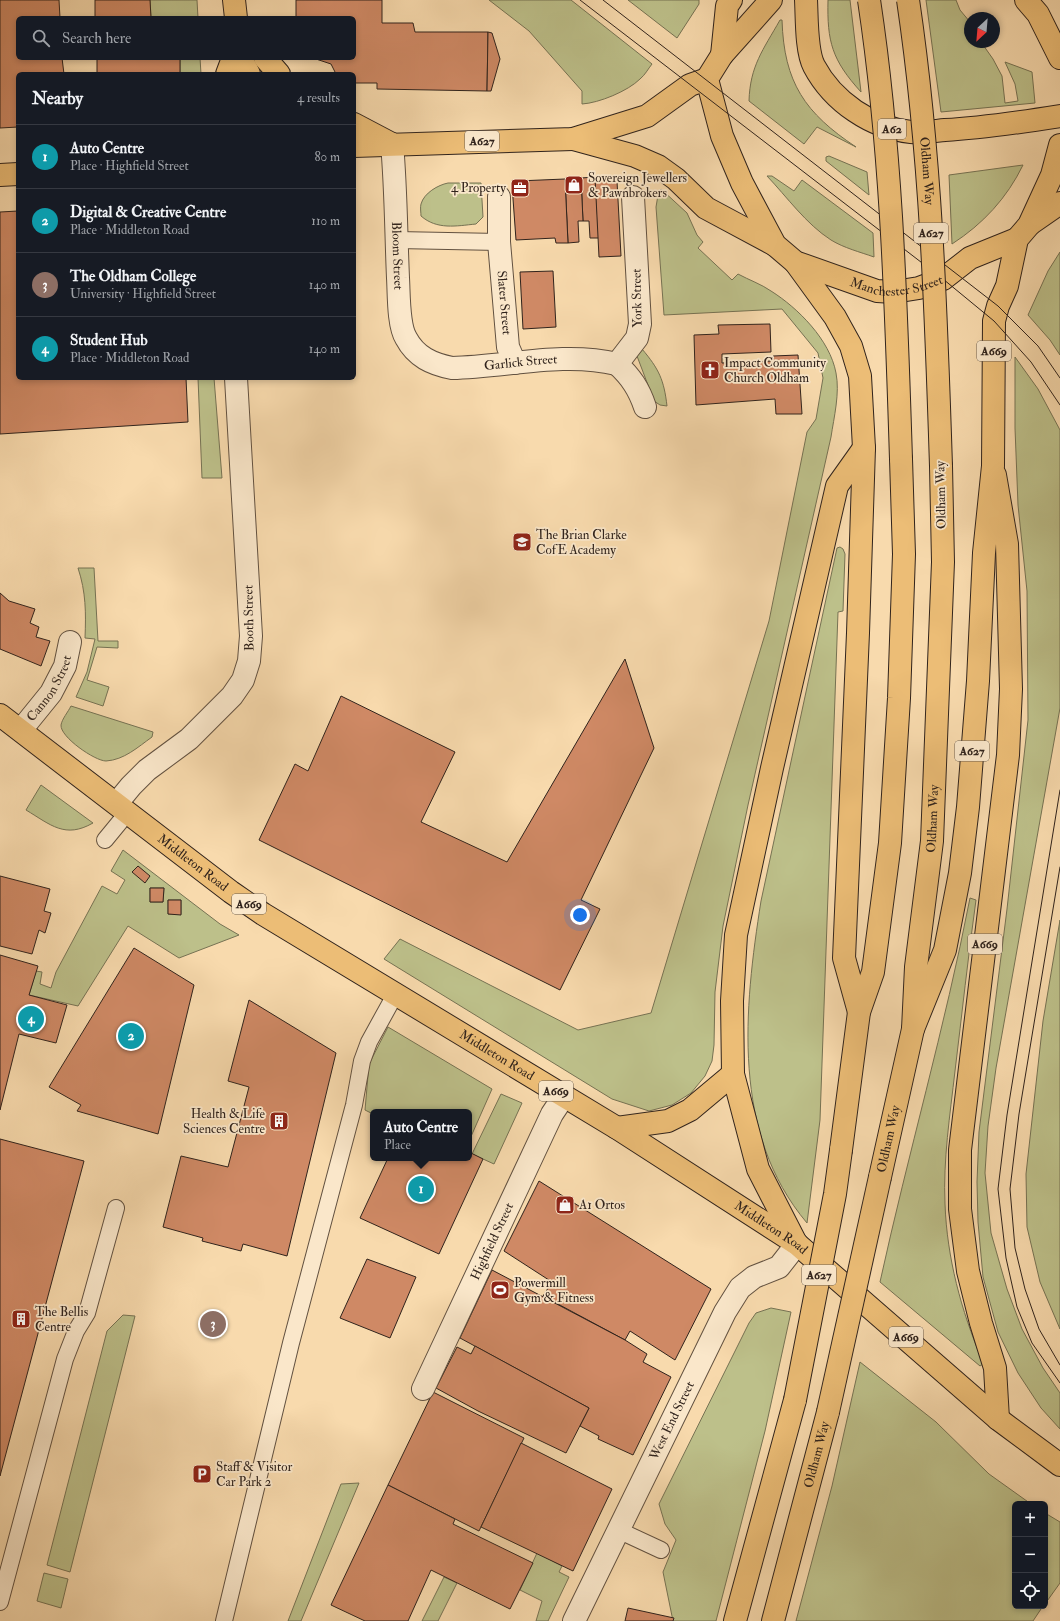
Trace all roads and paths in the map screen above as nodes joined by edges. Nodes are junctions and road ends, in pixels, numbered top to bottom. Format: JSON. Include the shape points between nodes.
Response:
{"nodes":[{"id":1,"x":234,"y":0,"type":"edge"},
{"id":2,"x":731,"y":0,"type":"edge"},
{"id":3,"x":771,"y":0,"type":"edge"},
{"id":4,"x":806,"y":0,"type":"edge"},
{"id":5,"x":870,"y":0,"type":"edge"},
{"id":6,"x":908,"y":0,"type":"edge"},
{"id":7,"x":1032,"y":7,"type":"edge"},
{"id":8,"x":236,"y":16,"type":"edge"},
{"id":9,"x":1060,"y":30,"type":"edge"},
{"id":10,"x":722,"y":56,"type":"junction"},
{"id":11,"x":1060,"y":58,"type":"edge"},
{"id":12,"x":232,"y":60,"type":"edge"},
{"id":13,"x":242,"y":60,"type":"edge"},
{"id":14,"x":267,"y":60,"type":"edge"},
{"id":15,"x":227,"y":72,"type":"edge"},
{"id":16,"x":248,"y":72,"type":"edge"},
{"id":17,"x":277,"y":72,"type":"edge"},
{"id":18,"x":707,"y":79,"type":"junction"},
{"id":19,"x":1060,"y":116,"type":"edge"},
{"id":20,"x":356,"y":125,"type":"edge"},
{"id":21,"x":573,"y":139,"type":"junction"},
{"id":22,"x":392,"y":144,"type":"junction"},
{"id":23,"x":1060,"y":145,"type":"edge"},
{"id":24,"x":356,"y":146,"type":"edge"},
{"id":25,"x":16,"y":174,"type":"edge"},
{"id":26,"x":0,"y":175,"type":"edge"},
{"id":27,"x":633,"y":197,"type":"dead end"},
{"id":28,"x":499,"y":198,"type":"dead end"},
{"id":29,"x":1060,"y":203,"type":"edge"},
{"id":30,"x":1023,"y":232,"type":"junction"},
{"id":31,"x":397,"y":240,"type":"junction"},
{"id":32,"x":498,"y":242,"type":"junction"},
{"id":33,"x":775,"y":245,"type":"junction"},
{"id":34,"x":795,"y":262,"type":"junction"},
{"id":35,"x":425,"y":360,"type":"joint"},
{"id":36,"x":514,"y":363,"type":"junction"},
{"id":37,"x":617,"y":364,"type":"junction"},
{"id":38,"x":236,"y":380,"type":"edge"},
{"id":39,"x":645,"y":407,"type":"dead end"},
{"id":40,"x":864,"y":448,"type":"junction"},
{"id":41,"x":993,"y":466,"type":"junction"},
{"id":42,"x":70,"y":642,"type":"dead end"},
{"id":43,"x":0,"y":714,"type":"edge"},
{"id":44,"x":21,"y":730,"type":"junction"},
{"id":45,"x":123,"y":807,"type":"junction"},
{"id":46,"x":105,"y":840,"type":"dead end"},
{"id":47,"x":396,"y":993,"type":"junction"},
{"id":48,"x":859,"y":1012,"type":"junction"},
{"id":49,"x":913,"y":1029,"type":"junction"},
{"id":50,"x":733,"y":1074,"type":"junction"},
{"id":51,"x":564,"y":1096,"type":"junction"},
{"id":52,"x":618,"y":1128,"type":"junction"},
{"id":53,"x":116,"y":1208,"type":"dead end"},
{"id":54,"x":797,"y":1244,"type":"junction"},
{"id":55,"x":423,"y":1389,"type":"dead end"},
{"id":56,"x":998,"y":1419,"type":"junction"},
{"id":57,"x":1060,"y":1465,"type":"edge"},
{"id":58,"x":618,"y":1530,"type":"junction"},
{"id":59,"x":661,"y":1550,"type":"dead end"},
{"id":60,"x":0,"y":1602,"type":"edge"},
{"id":61,"x":224,"y":1621,"type":"edge"},
{"id":62,"x":574,"y":1621,"type":"edge"},
{"id":63,"x":735,"y":1621,"type":"edge"},
{"id":64,"x":773,"y":1621,"type":"edge"}],
"edges":[{"from":1,"to":8,"type":"main road"},
{"from":2,"to":10,"type":"main road","via":[[727,6]]},
{"from":3,"to":10,"type":"main road"},
{"from":4,"to":19,"type":"main road","number":"A62","via":[[807,30],[814,65],[828,86],[844,103],[866,119],[889,128],[913,132],[971,128]]},
{"from":5,"to":48,"type":"main road","number":"A627","bridge":true,"via":[[878,59],[895,254],[903,562],[899,698],[890,842],[873,972]]},
{"from":6,"to":49,"type":"main road","name":"Oldham Way","number":"A627","bridge":true,"via":[[920,78],[931,226],[936,307],[943,562],[932,841],[916,967]]},
{"from":7,"to":9,"type":"main road"},
{"from":7,"to":11,"type":"main road"},
{"from":10,"to":18,"type":"main road"},
{"from":12,"to":15,"type":"main road"},
{"from":13,"to":16,"type":"main road"},
{"from":14,"to":17,"type":"main road"},
{"from":18,"to":21,"type":"main road","name":"Manchester Street","number":"A627","via":[[690,85],[647,116]]},
{"from":18,"to":33,"type":"main road","name":"Manchester Street","via":[[722,136]]},
{"from":20,"to":22,"type":"main road","number":"A627"},
{"from":21,"to":22,"type":"main road","name":"Manchester Street","number":"A627"},
{"from":21,"to":33,"type":"main road","name":"Manchester Street","number":"A627","via":[[635,156],[658,166],[676,179],[706,208]]},
{"from":22,"to":24,"type":"main road","name":"Manchester Street","number":"A627"},
{"from":22,"to":31,"type":"street","name":"Bloom Street"},
{"from":23,"to":30,"type":"main road","via":[[1052,176]]},
{"from":25,"to":26,"type":"main road"},
{"from":27,"to":37,"type":"street","name":"York Street","via":[[640,324],[637,338]]},
{"from":28,"to":32,"type":"street","name":"Slater Street"},
{"from":29,"to":30,"type":"main road","name":"Manchester Street"},
{"from":30,"to":34,"type":"main road","name":"Manchester Street","via":[[970,258],[943,279],[919,288],[894,292],[876,291]]},
{"from":30,"to":41,"type":"main road","number":"A669","via":[[994,321]]},
{"from":31,"to":32,"type":"lane"},
{"from":31,"to":35,"type":"street","name":"Bloom Street","via":[[400,309],[405,337]]},
{"from":32,"to":36,"type":"street","name":"Slater Street","via":[[508,347]]},
{"from":33,"to":34,"type":"main road","name":"Manchester Street"},
{"from":34,"to":40,"type":"main road","number":"A627","via":[[835,317],[851,346],[860,376]]},
{"from":35,"to":36,"type":"street","name":"Garlick Street","via":[[452,368]]},
{"from":36,"to":37,"type":"street","name":"Garlick Street","via":[[597,359]]},
{"from":37,"to":39,"type":"street","via":[[638,389]]},
{"from":38,"to":45,"type":"street","name":"Booth Street","via":[[251,636],[249,661],[243,680],[232,696],[188,738],[131,786]]},
{"from":40,"to":48,"type":"main road","number":"A627","via":[[844,958]]},
{"from":40,"to":50,"type":"main road","number":"A669","via":[[837,486],[736,935],[732,1001]]},
{"from":41,"to":49,"type":"main road","number":"A627","via":[[984,553],[978,681],[968,807],[960,873],[945,950]]},
{"from":41,"to":56,"type":"main road","number":"A669","via":[[1007,544],[1011,689],[1008,755],[960,1150],[960,1209],[968,1271],[995,1368]]},
{"from":42,"to":44,"type":"street","name":"Cannon Street","via":[[65,666],[51,693]]},
{"from":43,"to":44,"type":"main road","name":"Middleton Road","number":"A669"},
{"from":44,"to":45,"type":"main road","name":"Middleton Road","number":"A669"},
{"from":45,"to":46,"type":"lane"},
{"from":45,"to":47,"type":"main road","name":"Middleton Road","number":"A669","via":[[244,901]]},
{"from":47,"to":51,"type":"main road","name":"Middleton Road","number":"A669"},
{"from":47,"to":61,"type":"lane","via":[[369,1042],[362,1062],[354,1105],[289,1349]]},
{"from":48,"to":63,"type":"main road","number":"A627","bridge":true,"via":[[835,1194],[795,1400]]},
{"from":49,"to":64,"type":"main road","name":"Oldham Way","number":"A627","bridge":true,"via":[[828,1412]]},
{"from":50,"to":52,"type":"main road","via":[[690,1110],[668,1121]]},
{"from":50,"to":54,"type":"main road","number":"A669","via":[[758,1169]]},
{"from":51,"to":52,"type":"main road","name":"Middleton Road","number":"A669"},
{"from":51,"to":55,"type":"street","name":"Highfield Street","via":[[552,1114]]},
{"from":52,"to":54,"type":"main road","name":"Middleton Road","number":"A669"},
{"from":53,"to":60,"type":"lane","via":[[86,1313],[65,1359]]},
{"from":54,"to":56,"type":"main road","name":"Middleton Road","number":"A669"},
{"from":54,"to":58,"type":"street","name":"West End Street","via":[[779,1267],[754,1277],[740,1288],[725,1312]]},
{"from":56,"to":57,"type":"main road","name":"Middleton Road","number":"A669"},
{"from":58,"to":59,"type":"lane"},
{"from":58,"to":62,"type":"street","name":"West End Street"}]}
